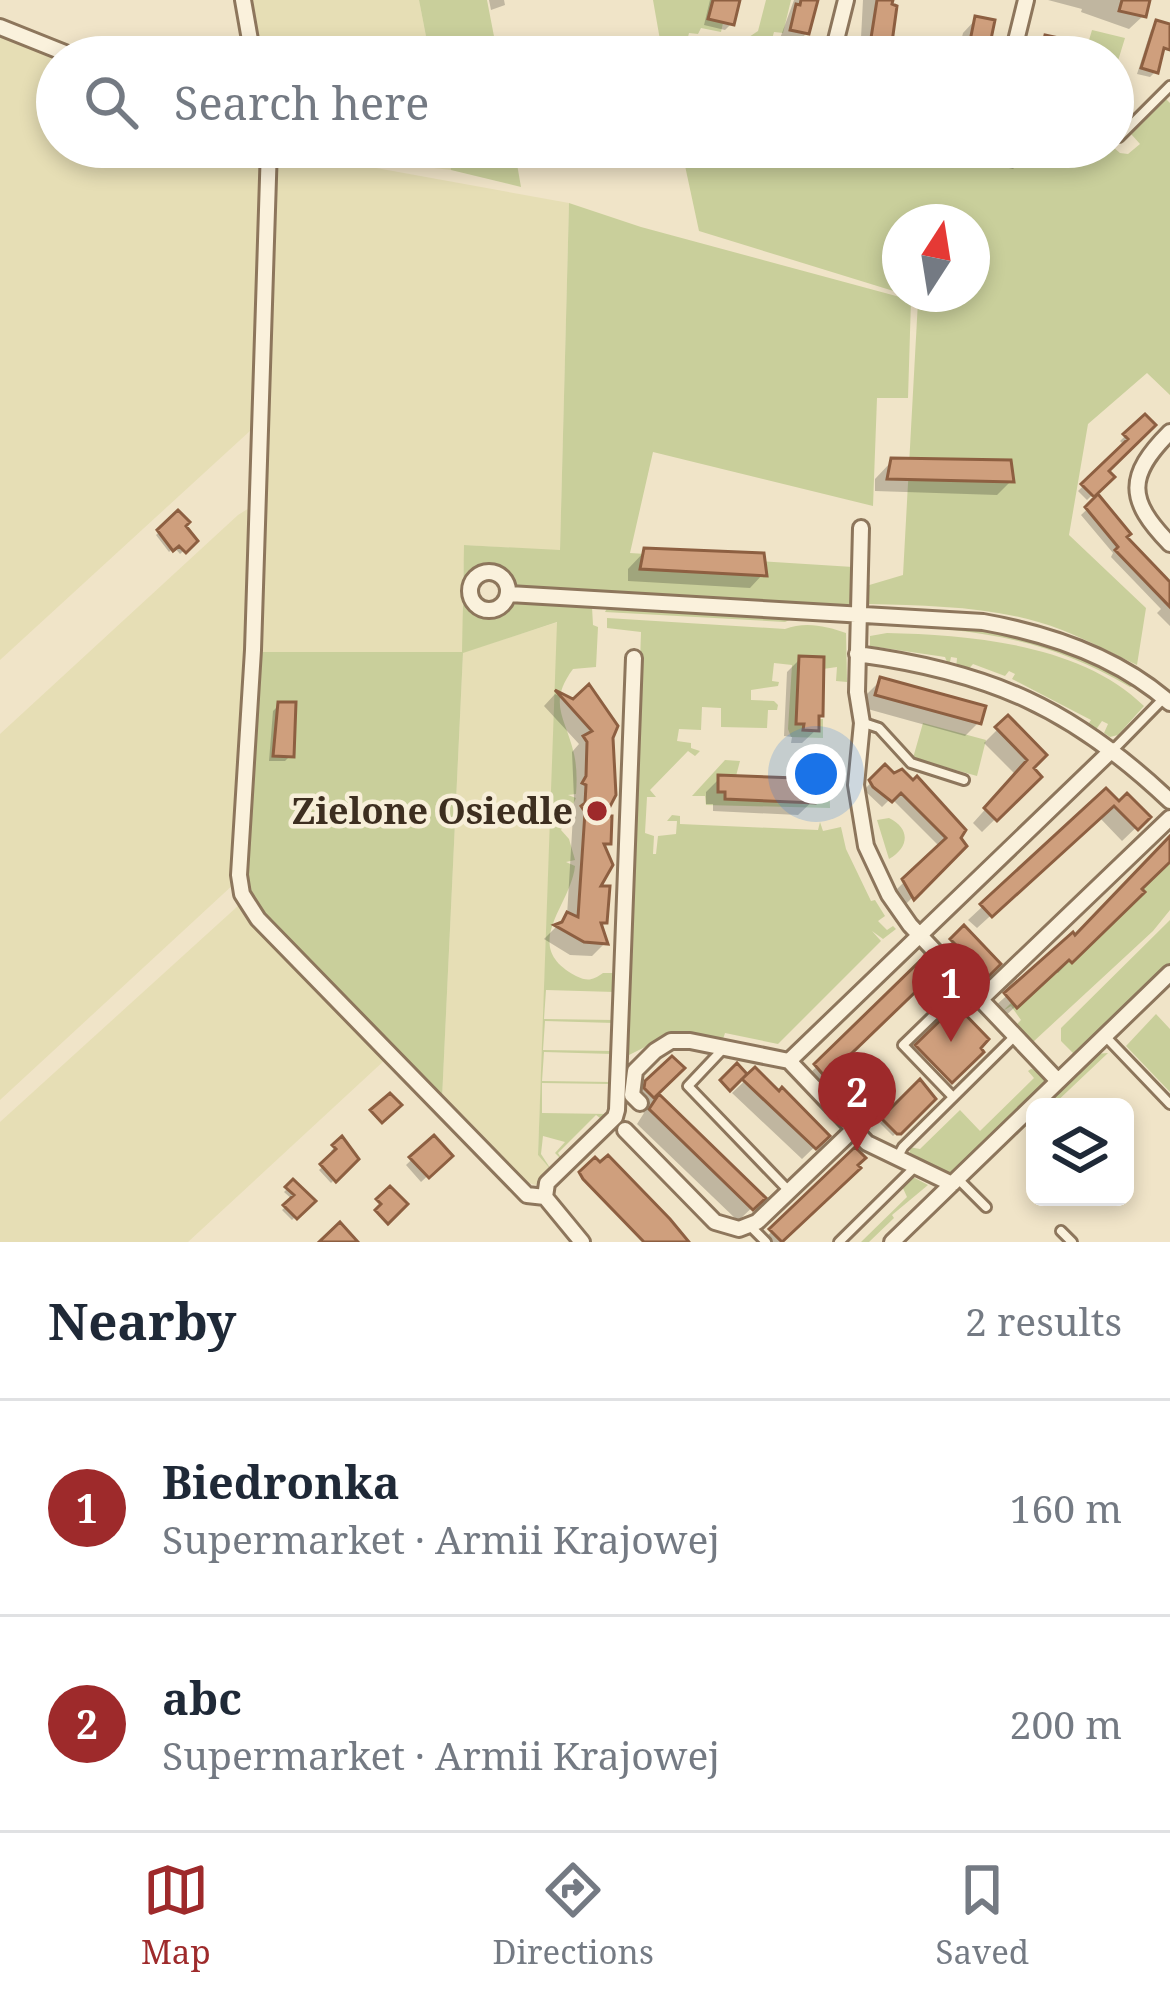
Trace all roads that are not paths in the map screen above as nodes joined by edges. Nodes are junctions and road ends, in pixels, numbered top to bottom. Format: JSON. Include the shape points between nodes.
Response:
{"nodes":[{"id":1,"x":243,"y":0,"type":"edge"},
{"id":2,"x":846,"y":0,"type":"edge"},
{"id":3,"x":1027,"y":0,"type":"edge"},
{"id":4,"x":0,"y":27,"type":"edge"},
{"id":5,"x":249,"y":36,"type":"edge"},
{"id":6,"x":837,"y":36,"type":"edge"},
{"id":7,"x":1018,"y":36,"type":"edge"},
{"id":8,"x":36,"y":41,"type":"edge"},
{"id":9,"x":1170,"y":86,"type":"edge"},
{"id":10,"x":1134,"y":123,"type":"edge"},
{"id":11,"x":268,"y":168,"type":"edge"},
{"id":12,"x":1170,"y":432,"type":"edge"},
{"id":13,"x":861,"y":529,"type":"dead end"},
{"id":14,"x":1170,"y":544,"type":"edge"},
{"id":15,"x":508,"y":594,"type":"dead end"},
{"id":16,"x":857,"y":615,"type":"junction"},
{"id":17,"x":1075,"y":628,"type":"dead end"},
{"id":18,"x":1068,"y":644,"type":"junction"},
{"id":19,"x":857,"y":654,"type":"junction"},
{"id":20,"x":634,"y":658,"type":"dead end"},
{"id":21,"x":1167,"y":701,"type":"edge"},
{"id":22,"x":862,"y":723,"type":"junction"},
{"id":23,"x":1112,"y":751,"type":"junction"},
{"id":24,"x":964,"y":780,"type":"dead end"},
{"id":25,"x":1170,"y":801,"type":"edge"},
{"id":26,"x":1170,"y":818,"type":"edge"},
{"id":27,"x":920,"y":937,"type":"junction"},
{"id":28,"x":1170,"y":973,"type":"edge"},
{"id":29,"x":966,"y":984,"type":"junction"},
{"id":30,"x":981,"y":999,"type":"junction"},
{"id":31,"x":1015,"y":1036,"type":"junction"},
{"id":32,"x":1105,"y":1036,"type":"junction"},
{"id":33,"x":724,"y":1048,"type":"junction"},
{"id":34,"x":789,"y":1060,"type":"junction"},
{"id":35,"x":1058,"y":1081,"type":"junction"},
{"id":36,"x":953,"y":1097,"type":"junction"},
{"id":37,"x":640,"y":1103,"type":"dead end"},
{"id":38,"x":1170,"y":1104,"type":"edge"},
{"id":39,"x":625,"y":1130,"type":"dead end"},
{"id":40,"x":853,"y":1130,"type":"junction"},
{"id":41,"x":897,"y":1159,"type":"junction"},
{"id":42,"x":915,"y":1167,"type":"junction"},
{"id":43,"x":955,"y":1182,"type":"junction"},
{"id":44,"x":789,"y":1192,"type":"junction"},
{"id":45,"x":545,"y":1197,"type":"junction"},
{"id":46,"x":986,"y":1207,"type":"dead end"},
{"id":47,"x":750,"y":1226,"type":"junction"},
{"id":48,"x":1061,"y":1231,"type":"dead end"},
{"id":49,"x":582,"y":1242,"type":"edge"},
{"id":50,"x":766,"y":1242,"type":"edge"},
{"id":51,"x":839,"y":1242,"type":"edge"},
{"id":52,"x":892,"y":1242,"type":"edge"},
{"id":53,"x":1072,"y":1242,"type":"edge"}],
"edges":[{"from":1,"to":5,"type":"street"},
{"from":2,"to":6,"type":"street"},
{"from":3,"to":7,"type":"street"},
{"from":4,"to":8,"type":"street"},
{"from":9,"to":10,"type":"lane"},
{"from":11,"to":45,"type":"street","via":[[242,894],[527,1195]]},
{"from":12,"to":14,"type":"street","via":[[1143,463],[1136,491],[1146,518]]},
{"from":13,"to":16,"type":"street"},
{"from":15,"to":16,"type":"street"},
{"from":16,"to":18,"type":"street","via":[[982,622]]},
{"from":16,"to":19,"type":"street"},
{"from":17,"to":18,"type":"street"},
{"from":18,"to":21,"type":"street"},
{"from":19,"to":22,"type":"street"},
{"from":19,"to":23,"type":"street","via":[[1019,693]]},
{"from":20,"to":45,"type":"street","via":[[617,1110],[547,1183]]},
{"from":21,"to":23,"type":"lane"},
{"from":22,"to":24,"type":"lane","via":[[879,728],[911,763]]},
{"from":22,"to":27,"type":"street","via":[[856,785],[866,845]]},
{"from":23,"to":25,"type":"street"},
{"from":23,"to":27,"type":"street"},
{"from":26,"to":30,"type":"street"},
{"from":27,"to":29,"type":"street"},
{"from":27,"to":34,"type":"street"},
{"from":28,"to":32,"type":"street"},
{"from":29,"to":30,"type":"street"},
{"from":29,"to":36,"type":"lane","via":[[903,1045]]},
{"from":30,"to":31,"type":"street"},
{"from":31,"to":35,"type":"street"},
{"from":31,"to":36,"type":"lane"},
{"from":32,"to":35,"type":"street"},
{"from":32,"to":38,"type":"lane"},
{"from":33,"to":34,"type":"street"},
{"from":33,"to":37,"type":"street","via":[[671,1041],[655,1051],[634,1071],[632,1095]]},
{"from":33,"to":44,"type":"lane","via":[[688,1085]]},
{"from":34,"to":40,"type":"street"},
{"from":35,"to":43,"type":"street"},
{"from":36,"to":41,"type":"lane"},
{"from":39,"to":47,"type":"street","via":[[715,1222]]},
{"from":40,"to":41,"type":"street"},
{"from":40,"to":44,"type":"street"},
{"from":41,"to":42,"type":"street"},
{"from":42,"to":43,"type":"street"},
{"from":42,"to":51,"type":"lane"},
{"from":43,"to":46,"type":"lane"},
{"from":43,"to":52,"type":"street"},
{"from":44,"to":47,"type":"street"},
{"from":45,"to":49,"type":"street"},
{"from":47,"to":50,"type":"lane"},
{"from":48,"to":53,"type":"lane"}]}
